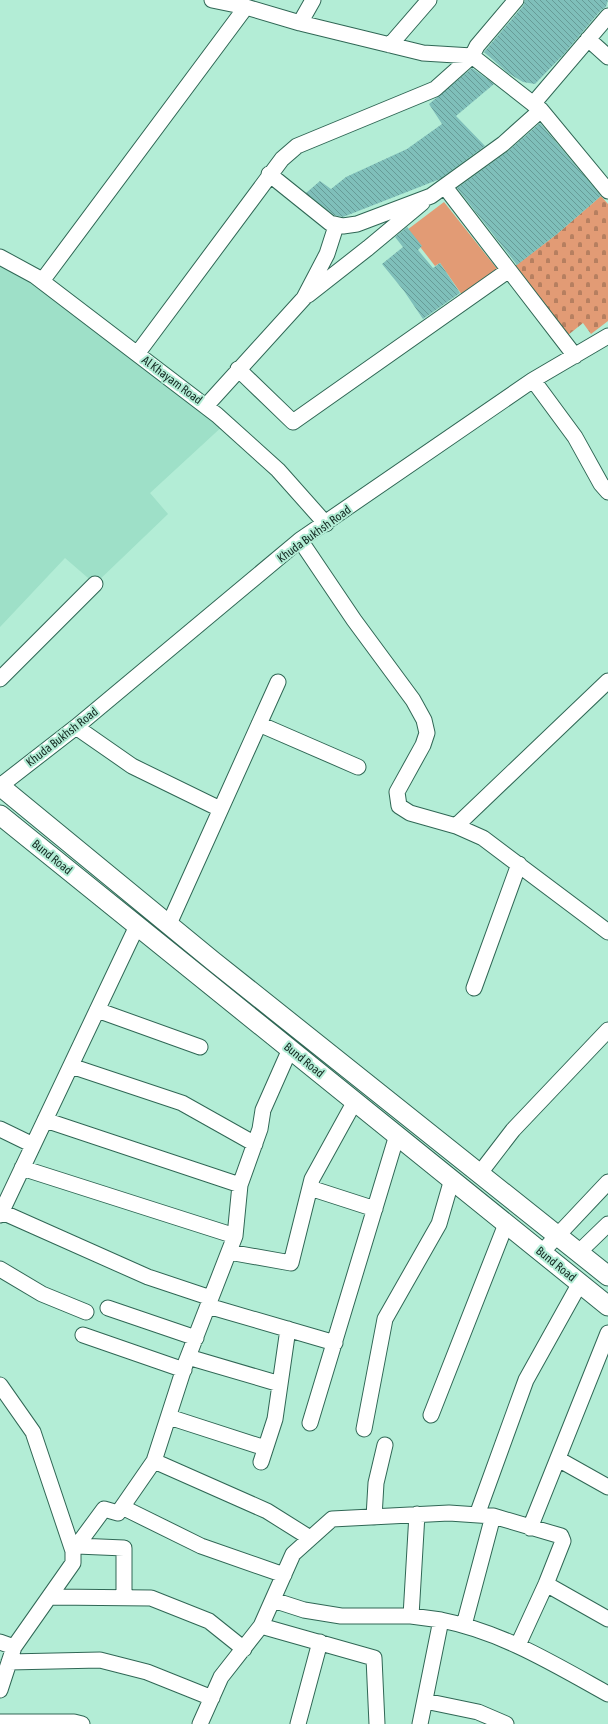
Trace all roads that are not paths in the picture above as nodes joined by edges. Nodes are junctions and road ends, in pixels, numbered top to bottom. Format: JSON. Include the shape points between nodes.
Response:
{"nodes":[{"id":1,"x":212,"y":0,"type":"edge"},
{"id":2,"x":313,"y":0,"type":"edge"},
{"id":3,"x":429,"y":0,"type":"edge"},
{"id":4,"x":516,"y":0,"type":"edge"},
{"id":5,"x":246,"y":7,"type":"junction"},
{"id":6,"x":608,"y":16,"type":"edge"},
{"id":7,"x":300,"y":23,"type":"junction"},
{"id":8,"x":588,"y":39,"type":"junction"},
{"id":9,"x":390,"y":46,"type":"junction"},
{"id":10,"x":472,"y":56,"type":"junction"},
{"id":11,"x":608,"y":56,"type":"edge"},
{"id":12,"x":537,"y":107,"type":"junction"},
{"id":13,"x":269,"y":174,"type":"junction"},
{"id":14,"x":445,"y":187,"type":"junction"},
{"id":15,"x":608,"y":191,"type":"edge"},
{"id":16,"x":432,"y":196,"type":"junction"},
{"id":17,"x":336,"y":226,"type":"junction"},
{"id":18,"x":0,"y":257,"type":"edge"},
{"id":19,"x":509,"y":270,"type":"junction"},
{"id":20,"x":42,"y":281,"type":"junction"},
{"id":21,"x":304,"y":298,"type":"junction"},
{"id":22,"x":608,"y":336,"type":"edge"},
{"id":23,"x":137,"y":354,"type":"junction"},
{"id":24,"x":575,"y":356,"type":"junction"},
{"id":25,"x":238,"y":369,"type":"junction"},
{"id":26,"x":532,"y":380,"type":"junction"},
{"id":27,"x":206,"y":406,"type":"junction"},
{"id":28,"x":608,"y":492,"type":"edge"},
{"id":29,"x":326,"y":524,"type":"junction"},
{"id":30,"x":300,"y":540,"type":"junction"},
{"id":31,"x":95,"y":584,"type":"dead end"},
{"id":32,"x":0,"y":679,"type":"edge"},
{"id":33,"x":608,"y":681,"type":"edge"},
{"id":34,"x":278,"y":682,"type":"dead end"},
{"id":35,"x":259,"y":724,"type":"junction"},
{"id":36,"x":76,"y":727,"type":"junction"},
{"id":37,"x":358,"y":767,"type":"dead end"},
{"id":38,"x":0,"y":786,"type":"edge"},
{"id":39,"x":220,"y":809,"type":"junction"},
{"id":40,"x":0,"y":815,"type":"edge"},
{"id":41,"x":456,"y":826,"type":"junction"},
{"id":42,"x":519,"y":864,"type":"junction"},
{"id":43,"x":169,"y":924,"type":"junction"},
{"id":44,"x":137,"y":926,"type":"junction"},
{"id":45,"x":608,"y":932,"type":"edge"},
{"id":46,"x":474,"y":988,"type":"dead end"},
{"id":47,"x":97,"y":1010,"type":"junction"},
{"id":48,"x":608,"y":1030,"type":"edge"},
{"id":49,"x":200,"y":1047,"type":"dead end"},
{"id":50,"x":290,"y":1049,"type":"junction"},
{"id":51,"x":71,"y":1066,"type":"junction"},
{"id":52,"x":355,"y":1101,"type":"junction"},
{"id":53,"x":45,"y":1120,"type":"junction"},
{"id":54,"x":0,"y":1129,"type":"edge"},
{"id":55,"x":397,"y":1135,"type":"junction"},
{"id":56,"x":255,"y":1144,"type":"junction"},
{"id":57,"x":33,"y":1145,"type":"junction"},
{"id":58,"x":22,"y":1168,"type":"junction"},
{"id":59,"x":480,"y":1173,"type":"junction"},
{"id":60,"x":452,"y":1179,"type":"junction"},
{"id":61,"x":608,"y":1182,"type":"edge"},
{"id":62,"x":240,"y":1186,"type":"junction"},
{"id":63,"x":310,"y":1188,"type":"junction"},
{"id":64,"x":375,"y":1209,"type":"junction"},
{"id":65,"x":1,"y":1214,"type":"edge"},
{"id":66,"x":506,"y":1224,"type":"junction"},
{"id":67,"x":608,"y":1224,"type":"edge"},
{"id":68,"x":557,"y":1235,"type":"junction"},
{"id":69,"x":235,"y":1236,"type":"junction"},
{"id":70,"x":229,"y":1252,"type":"junction"},
{"id":71,"x":542,"y":1252,"type":"junction"},
{"id":72,"x":579,"y":1252,"type":"junction"},
{"id":73,"x":0,"y":1268,"type":"edge"},
{"id":74,"x":608,"y":1276,"type":"edge"},
{"id":75,"x":580,"y":1283,"type":"junction"},
{"id":76,"x":210,"y":1302,"type":"junction"},
{"id":77,"x":608,"y":1306,"type":"edge"},
{"id":78,"x":108,"y":1308,"type":"dead end"},
{"id":79,"x":86,"y":1312,"type":"dead end"},
{"id":80,"x":288,"y":1329,"type":"junction"},
{"id":81,"x":608,"y":1333,"type":"edge"},
{"id":82,"x":83,"y":1335,"type":"dead end"},
{"id":83,"x":196,"y":1338,"type":"junction"},
{"id":84,"x":335,"y":1343,"type":"junction"},
{"id":85,"x":186,"y":1363,"type":"junction"},
{"id":86,"x":280,"y":1384,"type":"junction"},
{"id":87,"x":0,"y":1385,"type":"edge"},
{"id":88,"x":431,"y":1416,"type":"dead end"},
{"id":89,"x":168,"y":1417,"type":"junction"},
{"id":90,"x":310,"y":1423,"type":"dead end"},
{"id":91,"x":364,"y":1429,"type":"dead end"},
{"id":92,"x":385,"y":1445,"type":"dead end"},
{"id":93,"x":558,"y":1459,"type":"junction"},
{"id":94,"x":154,"y":1461,"type":"junction"},
{"id":95,"x":608,"y":1486,"type":"edge"},
{"id":96,"x":122,"y":1507,"type":"junction"},
{"id":97,"x":417,"y":1514,"type":"junction"},
{"id":98,"x":477,"y":1515,"type":"junction"},
{"id":99,"x":493,"y":1516,"type":"junction"},
{"id":100,"x":374,"y":1517,"type":"junction"},
{"id":101,"x":530,"y":1528,"type":"junction"},
{"id":102,"x":310,"y":1538,"type":"junction"},
{"id":103,"x":75,"y":1548,"type":"junction"},
{"id":104,"x":284,"y":1575,"type":"junction"},
{"id":105,"x":546,"y":1584,"type":"junction"},
{"id":106,"x":50,"y":1597,"type":"junction"},
{"id":107,"x":124,"y":1598,"type":"junction"},
{"id":108,"x":273,"y":1600,"type":"junction"},
{"id":109,"x":411,"y":1616,"type":"junction"},
{"id":110,"x":608,"y":1619,"type":"edge"},
{"id":111,"x":441,"y":1620,"type":"junction"},
{"id":112,"x":464,"y":1625,"type":"junction"},
{"id":113,"x":261,"y":1626,"type":"junction"},
{"id":114,"x":320,"y":1642,"type":"junction"},
{"id":115,"x":7,"y":1644,"type":"edge"},
{"id":116,"x":518,"y":1645,"type":"junction"},
{"id":117,"x":244,"y":1648,"type":"junction"},
{"id":118,"x":9,"y":1662,"type":"junction"},
{"id":119,"x":0,"y":1690,"type":"edge"},
{"id":120,"x":608,"y":1694,"type":"edge"},
{"id":121,"x":212,"y":1698,"type":"junction"},
{"id":122,"x":425,"y":1701,"type":"junction"},
{"id":123,"x":0,"y":1722,"type":"edge"},
{"id":124,"x":81,"y":1724,"type":"edge"},
{"id":125,"x":200,"y":1724,"type":"edge"},
{"id":126,"x":298,"y":1724,"type":"edge"},
{"id":127,"x":377,"y":1724,"type":"edge"},
{"id":128,"x":420,"y":1724,"type":"edge"},
{"id":129,"x":506,"y":1724,"type":"edge"}],
"edges":[{"from":1,"to":5,"type":"street"},
{"from":2,"to":7,"type":"street"},
{"from":3,"to":9,"type":"street"},
{"from":4,"to":10,"type":"street","via":[[477,46]]},
{"from":5,"to":7,"type":"street"},
{"from":5,"to":20,"type":"street"},
{"from":6,"to":8,"type":"street"},
{"from":7,"to":9,"type":"street"},
{"from":8,"to":11,"type":"street"},
{"from":8,"to":12,"type":"street"},
{"from":9,"to":10,"type":"street","via":[[423,54]]},
{"from":10,"to":12,"type":"street"},
{"from":10,"to":13,"type":"street","via":[[435,89],[297,146]]},
{"from":12,"to":14,"type":"street","via":[[503,144]]},
{"from":12,"to":15,"type":"street"},
{"from":13,"to":17,"type":"street"},
{"from":13,"to":23,"type":"street"},
{"from":14,"to":16,"type":"street"},
{"from":14,"to":19,"type":"street"},
{"from":16,"to":17,"type":"street","via":[[366,222]]},
{"from":16,"to":21,"type":"street"},
{"from":17,"to":21,"type":"street","via":[[327,254]]},
{"from":18,"to":20,"type":"street","name":"Al Khayam Road"},
{"from":19,"to":24,"type":"street"},
{"from":19,"to":25,"type":"street","via":[[293,422]]},
{"from":20,"to":23,"type":"street","name":"Al Khayam Road"},
{"from":21,"to":25,"type":"street"},
{"from":22,"to":24,"type":"street","name":"Khuda Bukhsh Road"},
{"from":23,"to":27,"type":"street","name":"Al Khayam Road"},
{"from":24,"to":26,"type":"street","name":"Khuda Bukhsh Road"},
{"from":25,"to":27,"type":"street"},
{"from":26,"to":28,"type":"street","via":[[575,437]]},
{"from":26,"to":29,"type":"street","name":"Khuda Bukhsh Road"},
{"from":27,"to":29,"type":"street","name":"Al Khayam Road","via":[[278,470]]},
{"from":29,"to":30,"type":"street","name":"Khuda Bukhsh Road"},
{"from":30,"to":36,"type":"street","name":"Khuda Bukhsh Road"},
{"from":30,"to":41,"type":"street","via":[[354,620],[413,700],[424,720],[427,733],[423,746],[397,792],[398,806],[410,813]]},
{"from":31,"to":32,"type":"street"},
{"from":33,"to":41,"type":"street"},
{"from":34,"to":35,"type":"street"},
{"from":35,"to":37,"type":"street"},
{"from":35,"to":39,"type":"street"},
{"from":36,"to":38,"type":"street","name":"Khuda Bukhsh Road"},
{"from":36,"to":39,"type":"street","via":[[132,766]]},
{"from":38,"to":43,"type":"main road","name":"Bund Road"},
{"from":39,"to":43,"type":"street"},
{"from":40,"to":44,"type":"main road","name":"Bund Road"},
{"from":41,"to":42,"type":"street","via":[[483,838]]},
{"from":42,"to":45,"type":"street"},
{"from":42,"to":46,"type":"street"},
{"from":43,"to":59,"type":"main road","name":"Bund Road"},
{"from":44,"to":47,"type":"street"},
{"from":44,"to":50,"type":"main road","name":"Bund Road"},
{"from":47,"to":49,"type":"street"},
{"from":47,"to":51,"type":"street"},
{"from":48,"to":59,"type":"street","via":[[513,1130]]},
{"from":50,"to":52,"type":"main road","name":"Bund Road"},
{"from":50,"to":56,"type":"street","via":[[263,1110]]},
{"from":51,"to":53,"type":"street"},
{"from":51,"to":56,"type":"street","via":[[182,1103]]},
{"from":52,"to":55,"type":"main road","name":"Bund Road"},
{"from":52,"to":63,"type":"street","via":[[312,1179]]},
{"from":53,"to":57,"type":"street"},
{"from":53,"to":62,"type":"street"},
{"from":54,"to":57,"type":"street"},
{"from":55,"to":60,"type":"main road","name":"Bund Road"},
{"from":55,"to":64,"type":"street"},
{"from":56,"to":62,"type":"street"},
{"from":57,"to":58,"type":"street"},
{"from":58,"to":65,"type":"street"},
{"from":58,"to":69,"type":"street"},
{"from":59,"to":68,"type":"main road","name":"Bund Road"},
{"from":60,"to":66,"type":"main road","name":"Bund Road"},
{"from":60,"to":91,"type":"street","via":[[439,1224],[385,1319]]},
{"from":61,"to":68,"type":"street"},
{"from":62,"to":69,"type":"street"},
{"from":63,"to":64,"type":"street"},
{"from":63,"to":70,"type":"street","via":[[291,1263]]},
{"from":64,"to":84,"type":"street"},
{"from":65,"to":76,"type":"street"},
{"from":66,"to":71,"type":"main road","name":"Bund Road"},
{"from":66,"to":88,"type":"street"},
{"from":67,"to":72,"type":"street"},
{"from":68,"to":71,"type":"street"},
{"from":68,"to":72,"type":"main road","name":"Bund Road"},
{"from":69,"to":70,"type":"street"},
{"from":70,"to":76,"type":"street"},
{"from":71,"to":75,"type":"main road","name":"Bund Road"},
{"from":72,"to":74,"type":"main road","name":"Bund Road"},
{"from":73,"to":79,"type":"street","via":[[42,1294]]},
{"from":75,"to":77,"type":"main road","name":"Bund Road"},
{"from":75,"to":98,"type":"street","via":[[526,1380]]},
{"from":76,"to":80,"type":"street"},
{"from":76,"to":83,"type":"street"},
{"from":78,"to":83,"type":"street"},
{"from":80,"to":84,"type":"street"},
{"from":80,"to":86,"type":"street"},
{"from":81,"to":93,"type":"street"},
{"from":82,"to":85,"type":"street"},
{"from":83,"to":85,"type":"street"},
{"from":84,"to":90,"type":"street"},
{"from":85,"to":86,"type":"street"},
{"from":85,"to":89,"type":"street"},
{"from":86,"to":89,"type":"street","via":[[275,1419],[263,1455]]},
{"from":87,"to":103,"type":"street","via":[[32,1432]]},
{"from":89,"to":94,"type":"street"},
{"from":92,"to":100,"type":"street","via":[[376,1483]]},
{"from":93,"to":95,"type":"street"},
{"from":93,"to":101,"type":"street"},
{"from":94,"to":96,"type":"street"},
{"from":94,"to":102,"type":"street","via":[[267,1511]]},
{"from":96,"to":103,"type":"street","via":[[117,1514],[104,1509]]},
{"from":96,"to":104,"type":"street","via":[[201,1546]]},
{"from":97,"to":98,"type":"street"},
{"from":97,"to":100,"type":"street"},
{"from":97,"to":109,"type":"street"},
{"from":98,"to":99,"type":"street"},
{"from":99,"to":101,"type":"street"},
{"from":99,"to":112,"type":"street"},
{"from":100,"to":102,"type":"street","via":[[332,1519]]},
{"from":101,"to":105,"type":"street","via":[[563,1538]]},
{"from":102,"to":104,"type":"street","via":[[293,1554]]},
{"from":103,"to":106,"type":"street","via":[[73,1563]]},
{"from":103,"to":107,"type":"street","via":[[124,1548]]},
{"from":104,"to":108,"type":"street"},
{"from":105,"to":110,"type":"street"},
{"from":105,"to":116,"type":"street"},
{"from":106,"to":107,"type":"street"},
{"from":106,"to":115,"type":"street"},
{"from":107,"to":117,"type":"street","via":[[151,1598],[209,1621]]},
{"from":108,"to":109,"type":"street","via":[[304,1610],[341,1616]]},
{"from":108,"to":113,"type":"street"},
{"from":109,"to":111,"type":"street"},
{"from":111,"to":112,"type":"street"},
{"from":111,"to":122,"type":"street"},
{"from":112,"to":116,"type":"street"},
{"from":113,"to":114,"type":"street"},
{"from":113,"to":117,"type":"street"},
{"from":114,"to":126,"type":"street"},
{"from":114,"to":127,"type":"street","via":[[374,1658]]},
{"from":115,"to":118,"type":"street"},
{"from":116,"to":120,"type":"street"},
{"from":117,"to":121,"type":"street","via":[[222,1678]]},
{"from":118,"to":119,"type":"street"},
{"from":118,"to":121,"type":"street","via":[[100,1660],[147,1672]]},
{"from":121,"to":125,"type":"street"},
{"from":122,"to":128,"type":"street"},
{"from":122,"to":129,"type":"street","via":[[478,1712]]},
{"from":123,"to":124,"type":"street"}]}
